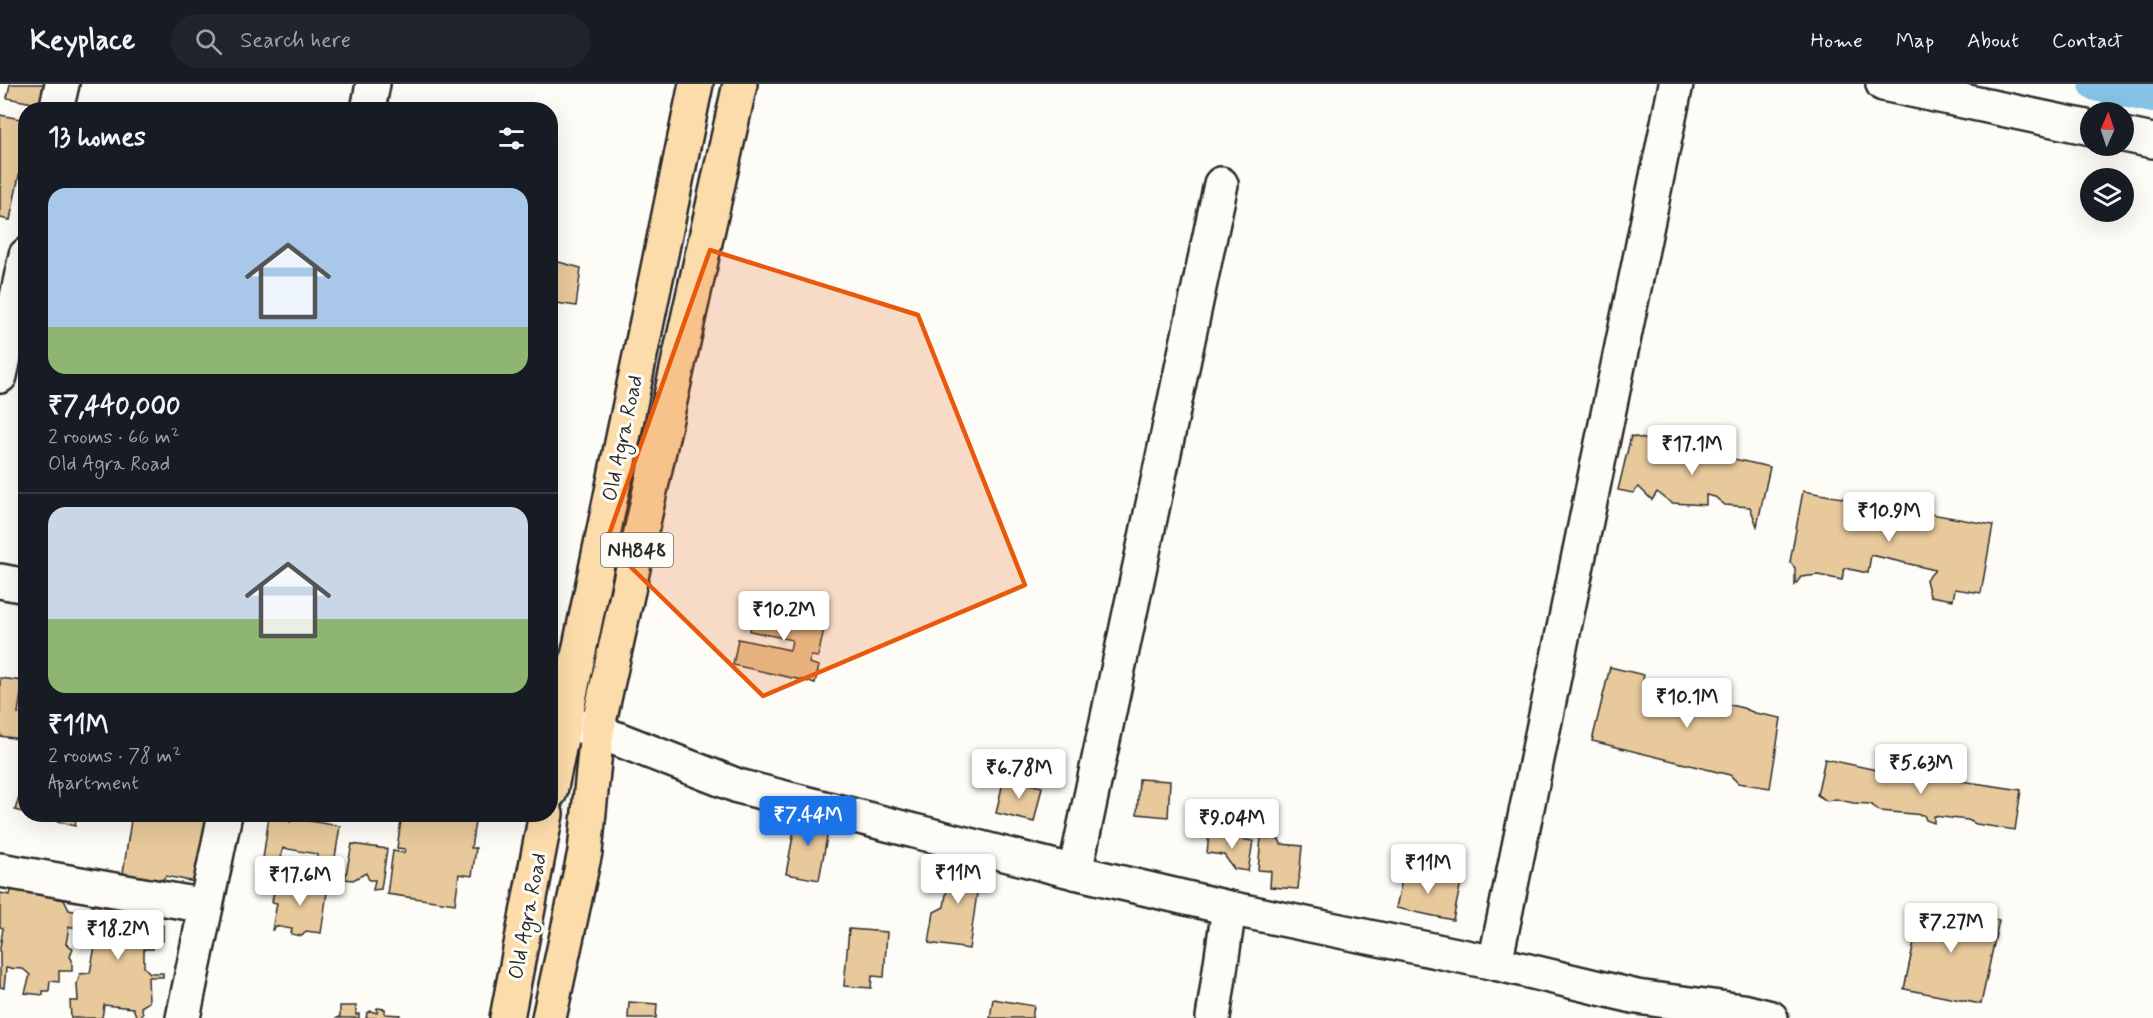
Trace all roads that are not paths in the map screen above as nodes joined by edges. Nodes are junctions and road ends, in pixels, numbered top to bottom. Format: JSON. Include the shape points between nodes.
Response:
{"nodes":[{"id":1,"x":62,"y":84,"type":"edge"},
{"id":2,"x":373,"y":84,"type":"edge"},
{"id":3,"x":696,"y":84,"type":"edge"},
{"id":4,"x":740,"y":84,"type":"edge"},
{"id":5,"x":1676,"y":84,"type":"edge"},
{"id":6,"x":1883,"y":84,"type":"edge"},
{"id":7,"x":58,"y":102,"type":"edge"},
{"id":8,"x":370,"y":102,"type":"edge"},
{"id":9,"x":2080,"y":126,"type":"edge"},
{"id":10,"x":2134,"y":137,"type":"edge"},
{"id":11,"x":2153,"y":141,"type":"edge"},
{"id":12,"x":1221,"y":184,"type":"dead end"},
{"id":13,"x":18,"y":292,"type":"edge"},
{"id":14,"x":0,"y":376,"type":"edge"},
{"id":15,"x":0,"y":581,"type":"edge"},
{"id":16,"x":18,"y":584,"type":"edge"},
{"id":17,"x":558,"y":714,"type":"edge"},
{"id":18,"x":558,"y":719,"type":"edge"},
{"id":19,"x":597,"y":731,"type":"junction"},
{"id":20,"x":223,"y":822,"type":"edge"},
{"id":21,"x":544,"y":822,"type":"edge"},
{"id":22,"x":0,"y":870,"type":"edge"},
{"id":23,"x":1075,"y":872,"type":"junction"},
{"id":24,"x":206,"y":906,"type":"junction"},
{"id":25,"x":1229,"y":908,"type":"junction"},
{"id":26,"x":1495,"y":963,"type":"junction"},
{"id":27,"x":183,"y":1018,"type":"edge"},
{"id":28,"x":507,"y":1018,"type":"edge"},
{"id":29,"x":549,"y":1018,"type":"edge"},
{"id":30,"x":1213,"y":1018,"type":"edge"},
{"id":31,"x":1770,"y":1018,"type":"edge"}],
"edges":[{"from":1,"to":7,"type":"street"},
{"from":2,"to":8,"type":"street"},
{"from":3,"to":17,"type":"highway","name":"Old Agra Road","number":"NH848"},
{"from":4,"to":19,"type":"highway","number":"NH848"},
{"from":5,"to":26,"type":"street"},
{"from":6,"to":9,"type":"street"},
{"from":10,"to":11,"type":"street"},
{"from":12,"to":23,"type":"street"},
{"from":13,"to":14,"type":"street"},
{"from":15,"to":16,"type":"street"},
{"from":18,"to":19,"type":"street"},
{"from":19,"to":23,"type":"street","via":[[738,786]]},
{"from":19,"to":29,"type":"highway","number":"NH848","via":[[585,852]]},
{"from":20,"to":24,"type":"street"},
{"from":21,"to":28,"type":"highway","name":"Old Agra Road"},
{"from":22,"to":24,"type":"street"},
{"from":23,"to":25,"type":"street"},
{"from":24,"to":27,"type":"street"},
{"from":25,"to":26,"type":"street"},
{"from":25,"to":30,"type":"street"},
{"from":26,"to":31,"type":"street","via":[[1636,998]]}]}
